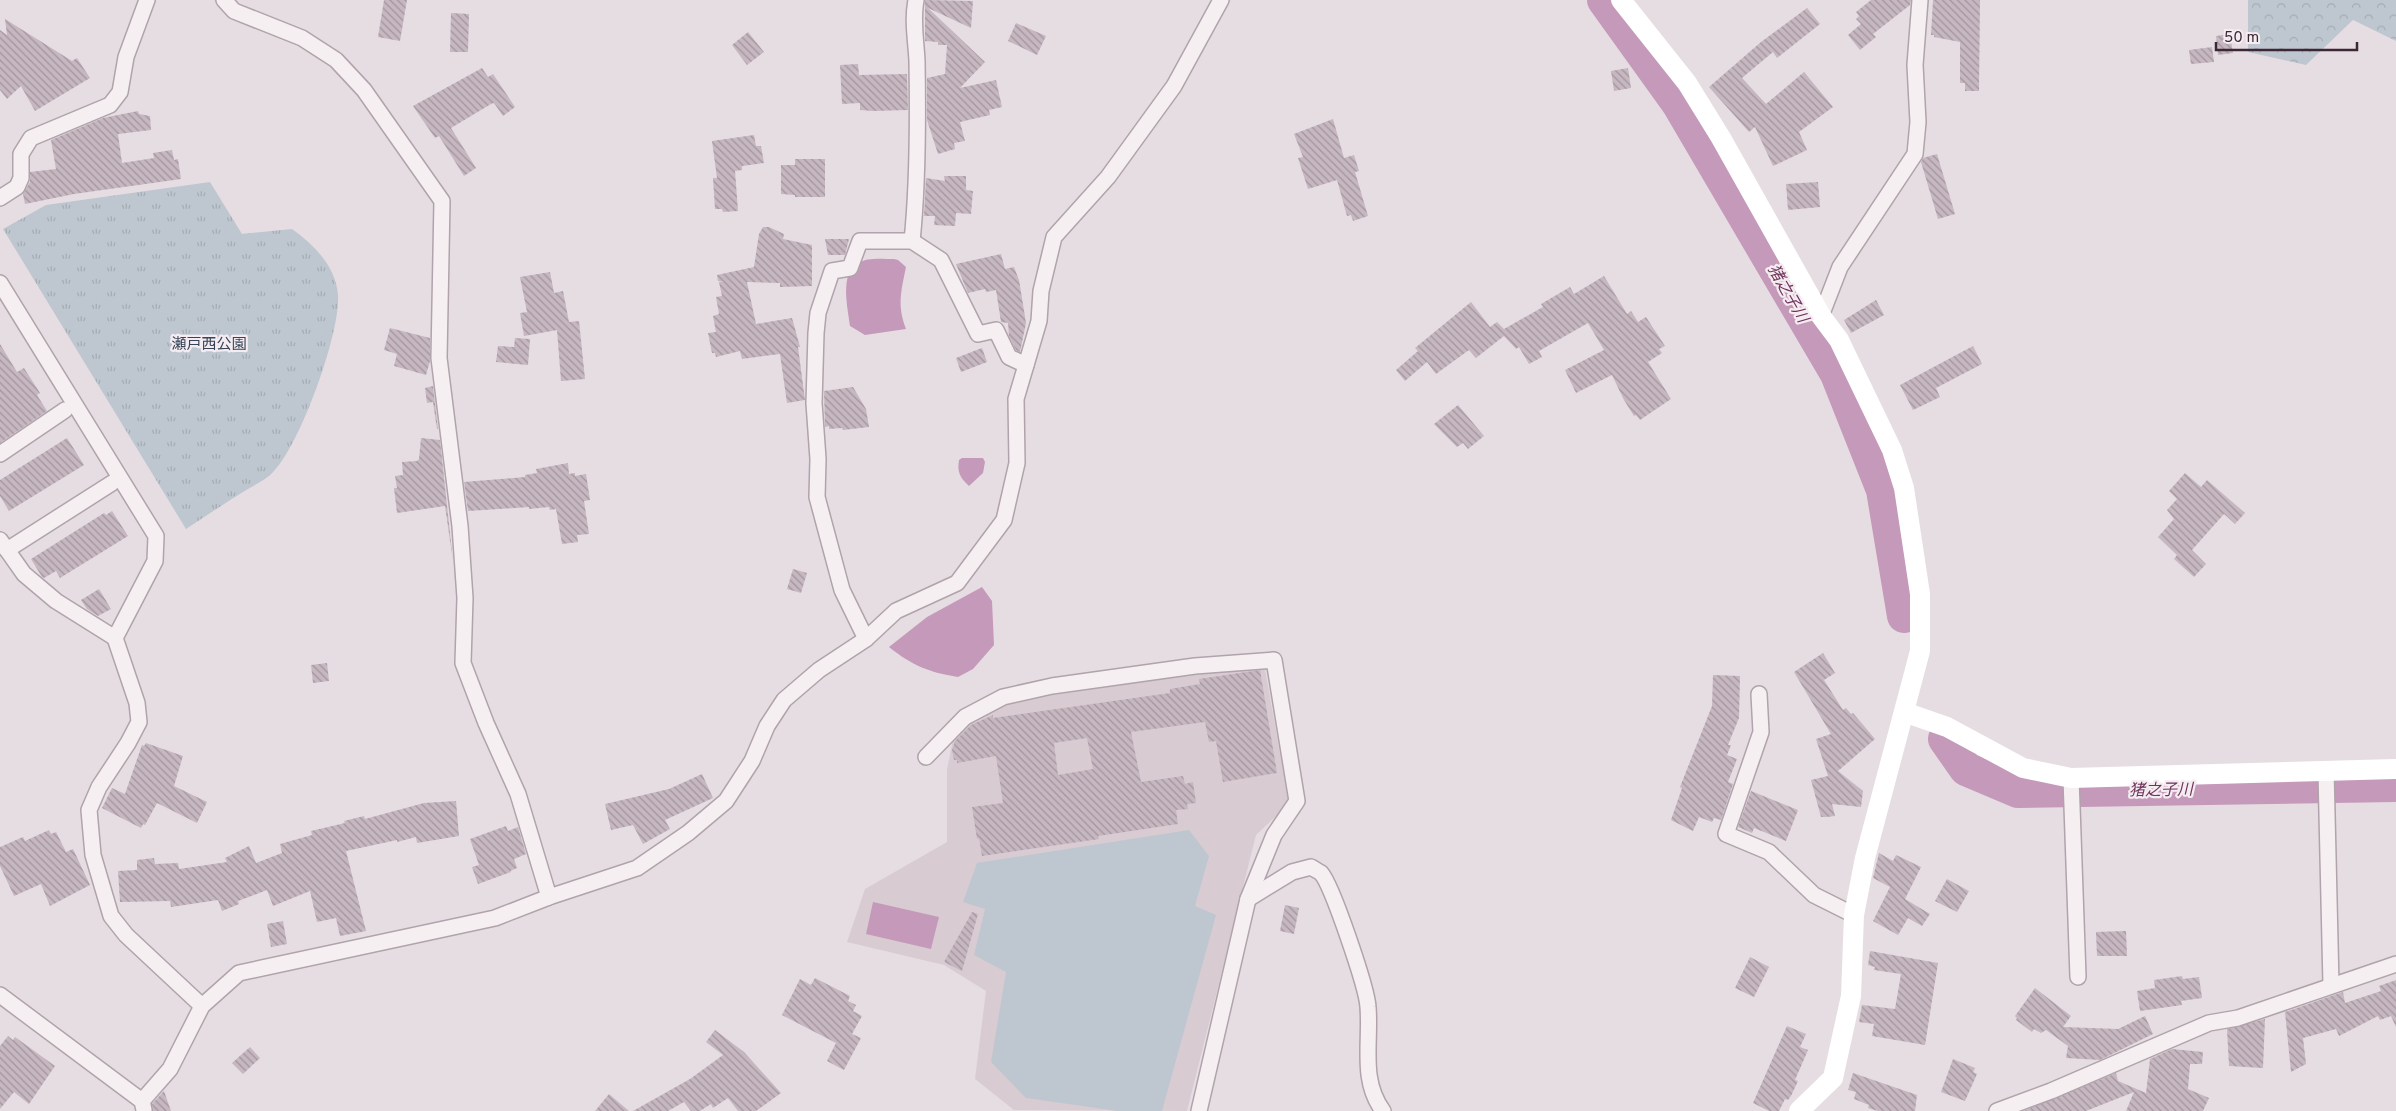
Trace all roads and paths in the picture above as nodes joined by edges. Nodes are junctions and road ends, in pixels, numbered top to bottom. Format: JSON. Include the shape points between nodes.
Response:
{"nodes":[{"id":1,"x":147,"y":0,"type":"edge"},
{"id":2,"x":224,"y":0,"type":"edge"},
{"id":3,"x":916,"y":0,"type":"edge"},
{"id":4,"x":1222,"y":0,"type":"edge"},
{"id":5,"x":1621,"y":0,"type":"edge"},
{"id":6,"x":1920,"y":0,"type":"edge"},
{"id":7,"x":0,"y":198,"type":"edge"},
{"id":8,"x":912,"y":241,"type":"junction"},
{"id":9,"x":0,"y":283,"type":"edge"},
{"id":10,"x":1822,"y":316,"type":"junction"},
{"id":11,"x":1026,"y":365,"type":"junction"},
{"id":12,"x":66,"y":410,"type":"dead end"},
{"id":13,"x":0,"y":454,"type":"edge"},
{"id":14,"x":112,"y":482,"type":"dead end"},
{"id":15,"x":4,"y":545,"type":"edge"},
{"id":16,"x":115,"y":638,"type":"junction"},
{"id":17,"x":866,"y":640,"type":"junction"},
{"id":18,"x":1759,"y":694,"type":"dead end"},
{"id":19,"x":1904,"y":712,"type":"junction"},
{"id":20,"x":926,"y":757,"type":"dead end"},
{"id":21,"x":2396,"y":769,"type":"edge"},
{"id":22,"x":2326,"y":774,"type":"junction"},
{"id":23,"x":2071,"y":784,"type":"junction"},
{"id":24,"x":549,"y":897,"type":"junction"},
{"id":25,"x":1248,"y":899,"type":"junction"},
{"id":26,"x":1854,"y":915,"type":"junction"},
{"id":27,"x":2396,"y":964,"type":"edge"},
{"id":28,"x":2078,"y":977,"type":"dead end"},
{"id":29,"x":2331,"y":985,"type":"junction"},
{"id":30,"x":0,"y":995,"type":"edge"},
{"id":31,"x":202,"y":1006,"type":"junction"},
{"id":32,"x":143,"y":1106,"type":"edge"},
{"id":33,"x":1199,"y":1111,"type":"edge"},
{"id":34,"x":1383,"y":1111,"type":"edge"},
{"id":35,"x":1799,"y":1111,"type":"edge"},
{"id":36,"x":1997,"y":1111,"type":"edge"}],
"edges":[{"from":1,"to":7,"type":"street","via":[[126,57],[120,92],[110,105],[31,138],[21,154],[21,178],[17,187]]},
{"from":2,"to":24,"type":"street","via":[[234,11],[302,38],[336,60],[375,104],[442,200],[439,358],[460,526],[465,598],[463,663],[518,794]]},
{"from":3,"to":8,"type":"street","via":[[913,15],[916,61]]},
{"from":4,"to":11,"type":"street","via":[[1169,94],[1108,177],[1054,236],[1041,291],[1039,321]]},
{"from":5,"to":10,"type":"street","via":[[1692,91]]},
{"from":6,"to":10,"type":"street","via":[[1915,64],[1918,122],[1915,154],[1840,267]]},
{"from":8,"to":11,"type":"street","via":[[941,260],[978,334],[996,330],[1009,358]]},
{"from":8,"to":17,"type":"street","via":[[860,241],[850,268],[832,271],[818,313],[814,402],[817,497],[842,590]]},
{"from":9,"to":16,"type":"street","via":[[156,536],[155,561]]},
{"from":10,"to":19,"type":"street","via":[[1839,340],[1884,433],[1904,488],[1921,620],[1920,651]]},
{"from":11,"to":17,"type":"street","via":[[1016,399],[1017,463],[1004,520],[957,583],[896,611]]},
{"from":12,"to":13,"type":"street"},
{"from":14,"to":15,"type":"street"},
{"from":15,"to":16,"type":"street","via":[[24,574],[56,601]]},
{"from":16,"to":31,"type":"street","via":[[137,703],[139,722],[99,787],[89,810],[93,855],[111,916],[126,935]]},
{"from":17,"to":24,"type":"street","via":[[819,670],[784,700],[767,726],[752,761],[726,801],[688,833],[637,868]]},
{"from":18,"to":26,"type":"street","via":[[1761,732],[1726,834],[1769,852],[1814,895]]},
{"from":19,"to":23,"type":"street","via":[[1947,727],[2023,768]]},
{"from":19,"to":26,"type":"street","via":[[1865,858]]},
{"from":20,"to":25,"type":"street","via":[[965,717],[1003,697],[1052,686],[1186,667],[1274,660],[1297,801],[1274,835]]},
{"from":21,"to":22,"type":"street"},
{"from":22,"to":23,"type":"street"},
{"from":22,"to":29,"type":"street"},
{"from":23,"to":28,"type":"street"},
{"from":24,"to":31,"type":"street","via":[[495,918],[239,973]]},
{"from":25,"to":33,"type":"street"},
{"from":25,"to":34,"type":"street","via":[[1292,872],[1311,867],[1321,873],[1336,901],[1368,1005],[1367,1069],[1376,1102]]},
{"from":26,"to":35,"type":"street","via":[[1852,996],[1833,1078]]},
{"from":27,"to":29,"type":"street"},
{"from":29,"to":36,"type":"street","via":[[2238,1018],[2208,1023]]},
{"from":30,"to":32,"type":"street"},
{"from":31,"to":32,"type":"street","via":[[170,1069]]}]}
